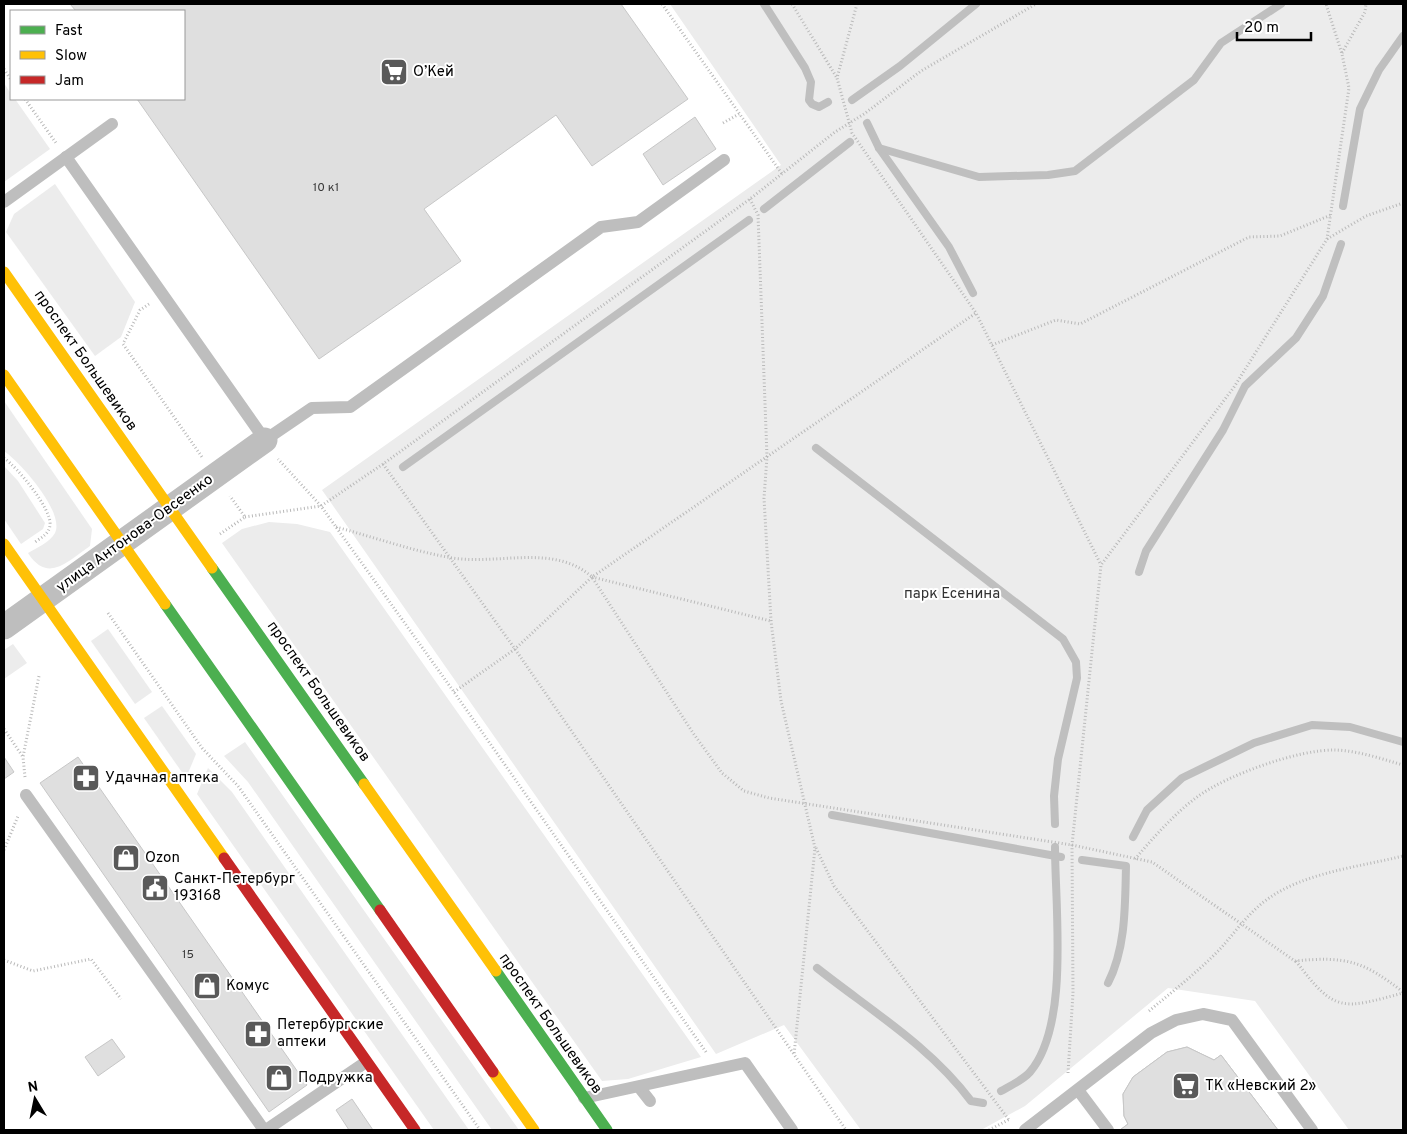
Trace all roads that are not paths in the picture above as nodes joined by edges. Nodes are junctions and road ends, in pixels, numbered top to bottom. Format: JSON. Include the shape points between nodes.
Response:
{"nodes":[{"id":1,"x":112,"y":124,"type":"dead end"},
{"id":2,"x":66,"y":157,"type":"junction"},
{"id":3,"x":724,"y":160,"type":"dead end"},
{"id":4,"x":4,"y":200,"type":"edge"},
{"id":5,"x":4,"y":272,"type":"edge"},
{"id":6,"x":4,"y":375,"type":"edge"},
{"id":7,"x":271,"y":449,"type":"junction"},
{"id":8,"x":171,"y":509,"type":"junction"},
{"id":9,"x":4,"y":544,"type":"edge"},
{"id":10,"x":122,"y":544,"type":"junction"},
{"id":11,"x":43,"y":600,"type":"junction"},
{"id":12,"x":4,"y":627,"type":"edge"},
{"id":13,"x":26,"y":795,"type":"road end"},
{"id":14,"x":366,"y":1062,"type":"junction"},
{"id":15,"x":639,"y":1087,"type":"junction"},
{"id":16,"x":1078,"y":1090,"type":"junction"},
{"id":17,"x":584,"y":1098,"type":"junction"},
{"id":18,"x":650,"y":1101,"type":"dead end"},
{"id":19,"x":265,"y":1130,"type":"edge"},
{"id":20,"x":415,"y":1130,"type":"edge"},
{"id":21,"x":534,"y":1130,"type":"edge"},
{"id":22,"x":607,"y":1130,"type":"edge"},
{"id":23,"x":792,"y":1130,"type":"edge"},
{"id":24,"x":1025,"y":1130,"type":"edge"},
{"id":25,"x":1108,"y":1130,"type":"edge"},
{"id":26,"x":1312,"y":1130,"type":"edge"}],
"edges":[{"from":1,"to":2,"type":"lane"},
{"from":2,"to":4,"type":"lane"},
{"from":2,"to":7,"type":"lane"},
{"from":3,"to":7,"type":"lane","via":[[638,222],[601,227],[350,407],[312,408]]},
{"from":5,"to":8,"type":"main road","name":"проспект Большевиков"},
{"from":6,"to":10,"type":"main road"},
{"from":7,"to":8,"type":"street","name":"улица Антонова-Овсеенко"},
{"from":8,"to":10,"type":"street","name":"улица Антонова-Овсеенко"},
{"from":8,"to":17,"type":"main road","name":"проспект Большевиков"},
{"from":9,"to":11,"type":"main road"},
{"from":10,"to":11,"type":"street","name":"улица Антонова-Овсеенко"},
{"from":10,"to":21,"type":"main road"},
{"from":11,"to":12,"type":"street","name":"улица Антонова-Овсеенко"},
{"from":11,"to":14,"type":"main road"},
{"from":13,"to":19,"type":"lane"},
{"from":14,"to":19,"type":"lane"},
{"from":14,"to":20,"type":"main road"},
{"from":15,"to":17,"type":"lane"},
{"from":15,"to":18,"type":"lane"},
{"from":15,"to":23,"type":"lane","via":[[745,1063]]},
{"from":16,"to":24,"type":"lane"},
{"from":16,"to":25,"type":"lane"},
{"from":16,"to":26,"type":"lane","via":[[1151,1033],[1176,1020],[1202,1014],[1232,1020]]},
{"from":17,"to":22,"type":"main road","name":"проспект Большевиков"}]}
